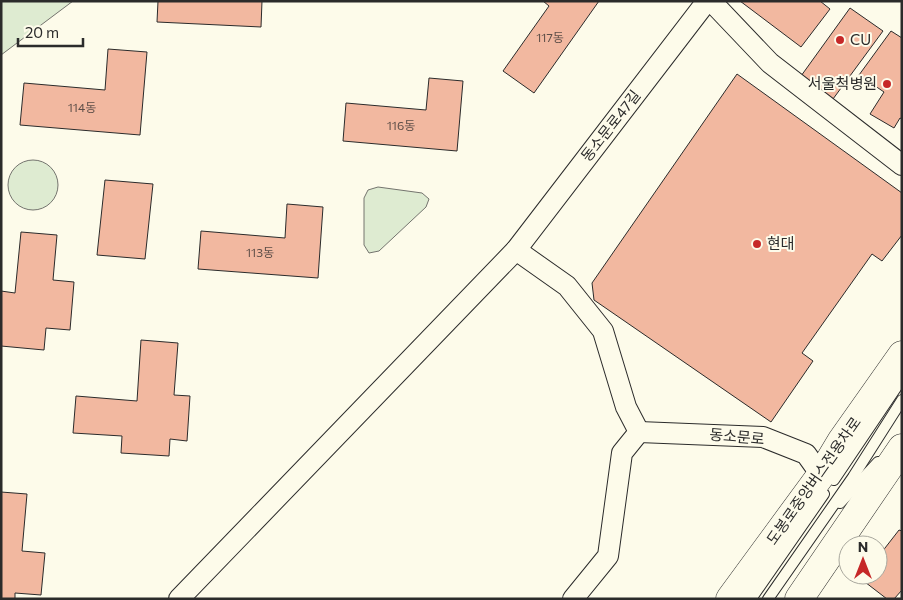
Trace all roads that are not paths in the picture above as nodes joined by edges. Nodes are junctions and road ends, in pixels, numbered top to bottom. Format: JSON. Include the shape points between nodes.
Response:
{"nodes":[{"id":1,"x":707,"y":1,"type":"edge"},
{"id":2,"x":711,"y":1,"type":"edge"},
{"id":3,"x":902,"y":165,"type":"edge"},
{"id":4,"x":516,"y":250,"type":"junction"},
{"id":5,"x":902,"y":355,"type":"edge"},
{"id":6,"x":902,"y":379,"type":"edge"},
{"id":7,"x":902,"y":400,"type":"edge"},
{"id":8,"x":639,"y":432,"type":"junction"},
{"id":9,"x":902,"y":442,"type":"edge"},
{"id":10,"x":902,"y":448,"type":"edge"},
{"id":11,"x":821,"y":475,"type":"junction"},
{"id":12,"x":814,"y":532,"type":"junction"},
{"id":13,"x":179,"y":599,"type":"edge"},
{"id":14,"x":573,"y":599,"type":"edge"},
{"id":15,"x":730,"y":599,"type":"edge"},
{"id":16,"x":750,"y":599,"type":"edge"},
{"id":17,"x":768,"y":599,"type":"edge"},
{"id":18,"x":799,"y":599,"type":"edge"}],
"edges":[{"from":1,"to":4,"type":"street","name":"동소문로47길"},
{"from":2,"to":3,"type":"street","via":[[770,63]]},
{"from":4,"to":8,"type":"street","via":[[567,286],[603,331],[626,407]]},
{"from":4,"to":13,"type":"street","name":"동소문로47길"},
{"from":5,"to":11,"type":"main road"},
{"from":6,"to":16,"type":"lane","name":"도봉로중앙버스전용차로"},
{"from":7,"to":12,"type":"lane"},
{"from":8,"to":11,"type":"street","name":"동소문로","via":[[763,437],[806,454]]},
{"from":8,"to":14,"type":"street","via":[[622,453],[608,556]]},
{"from":9,"to":12,"type":"lane","via":[[883,456]]},
{"from":10,"to":18,"type":"main road"},
{"from":11,"to":15,"type":"main road"},
{"from":12,"to":17,"type":"lane","name":"도봉로중앙버스전용차로"}]}
